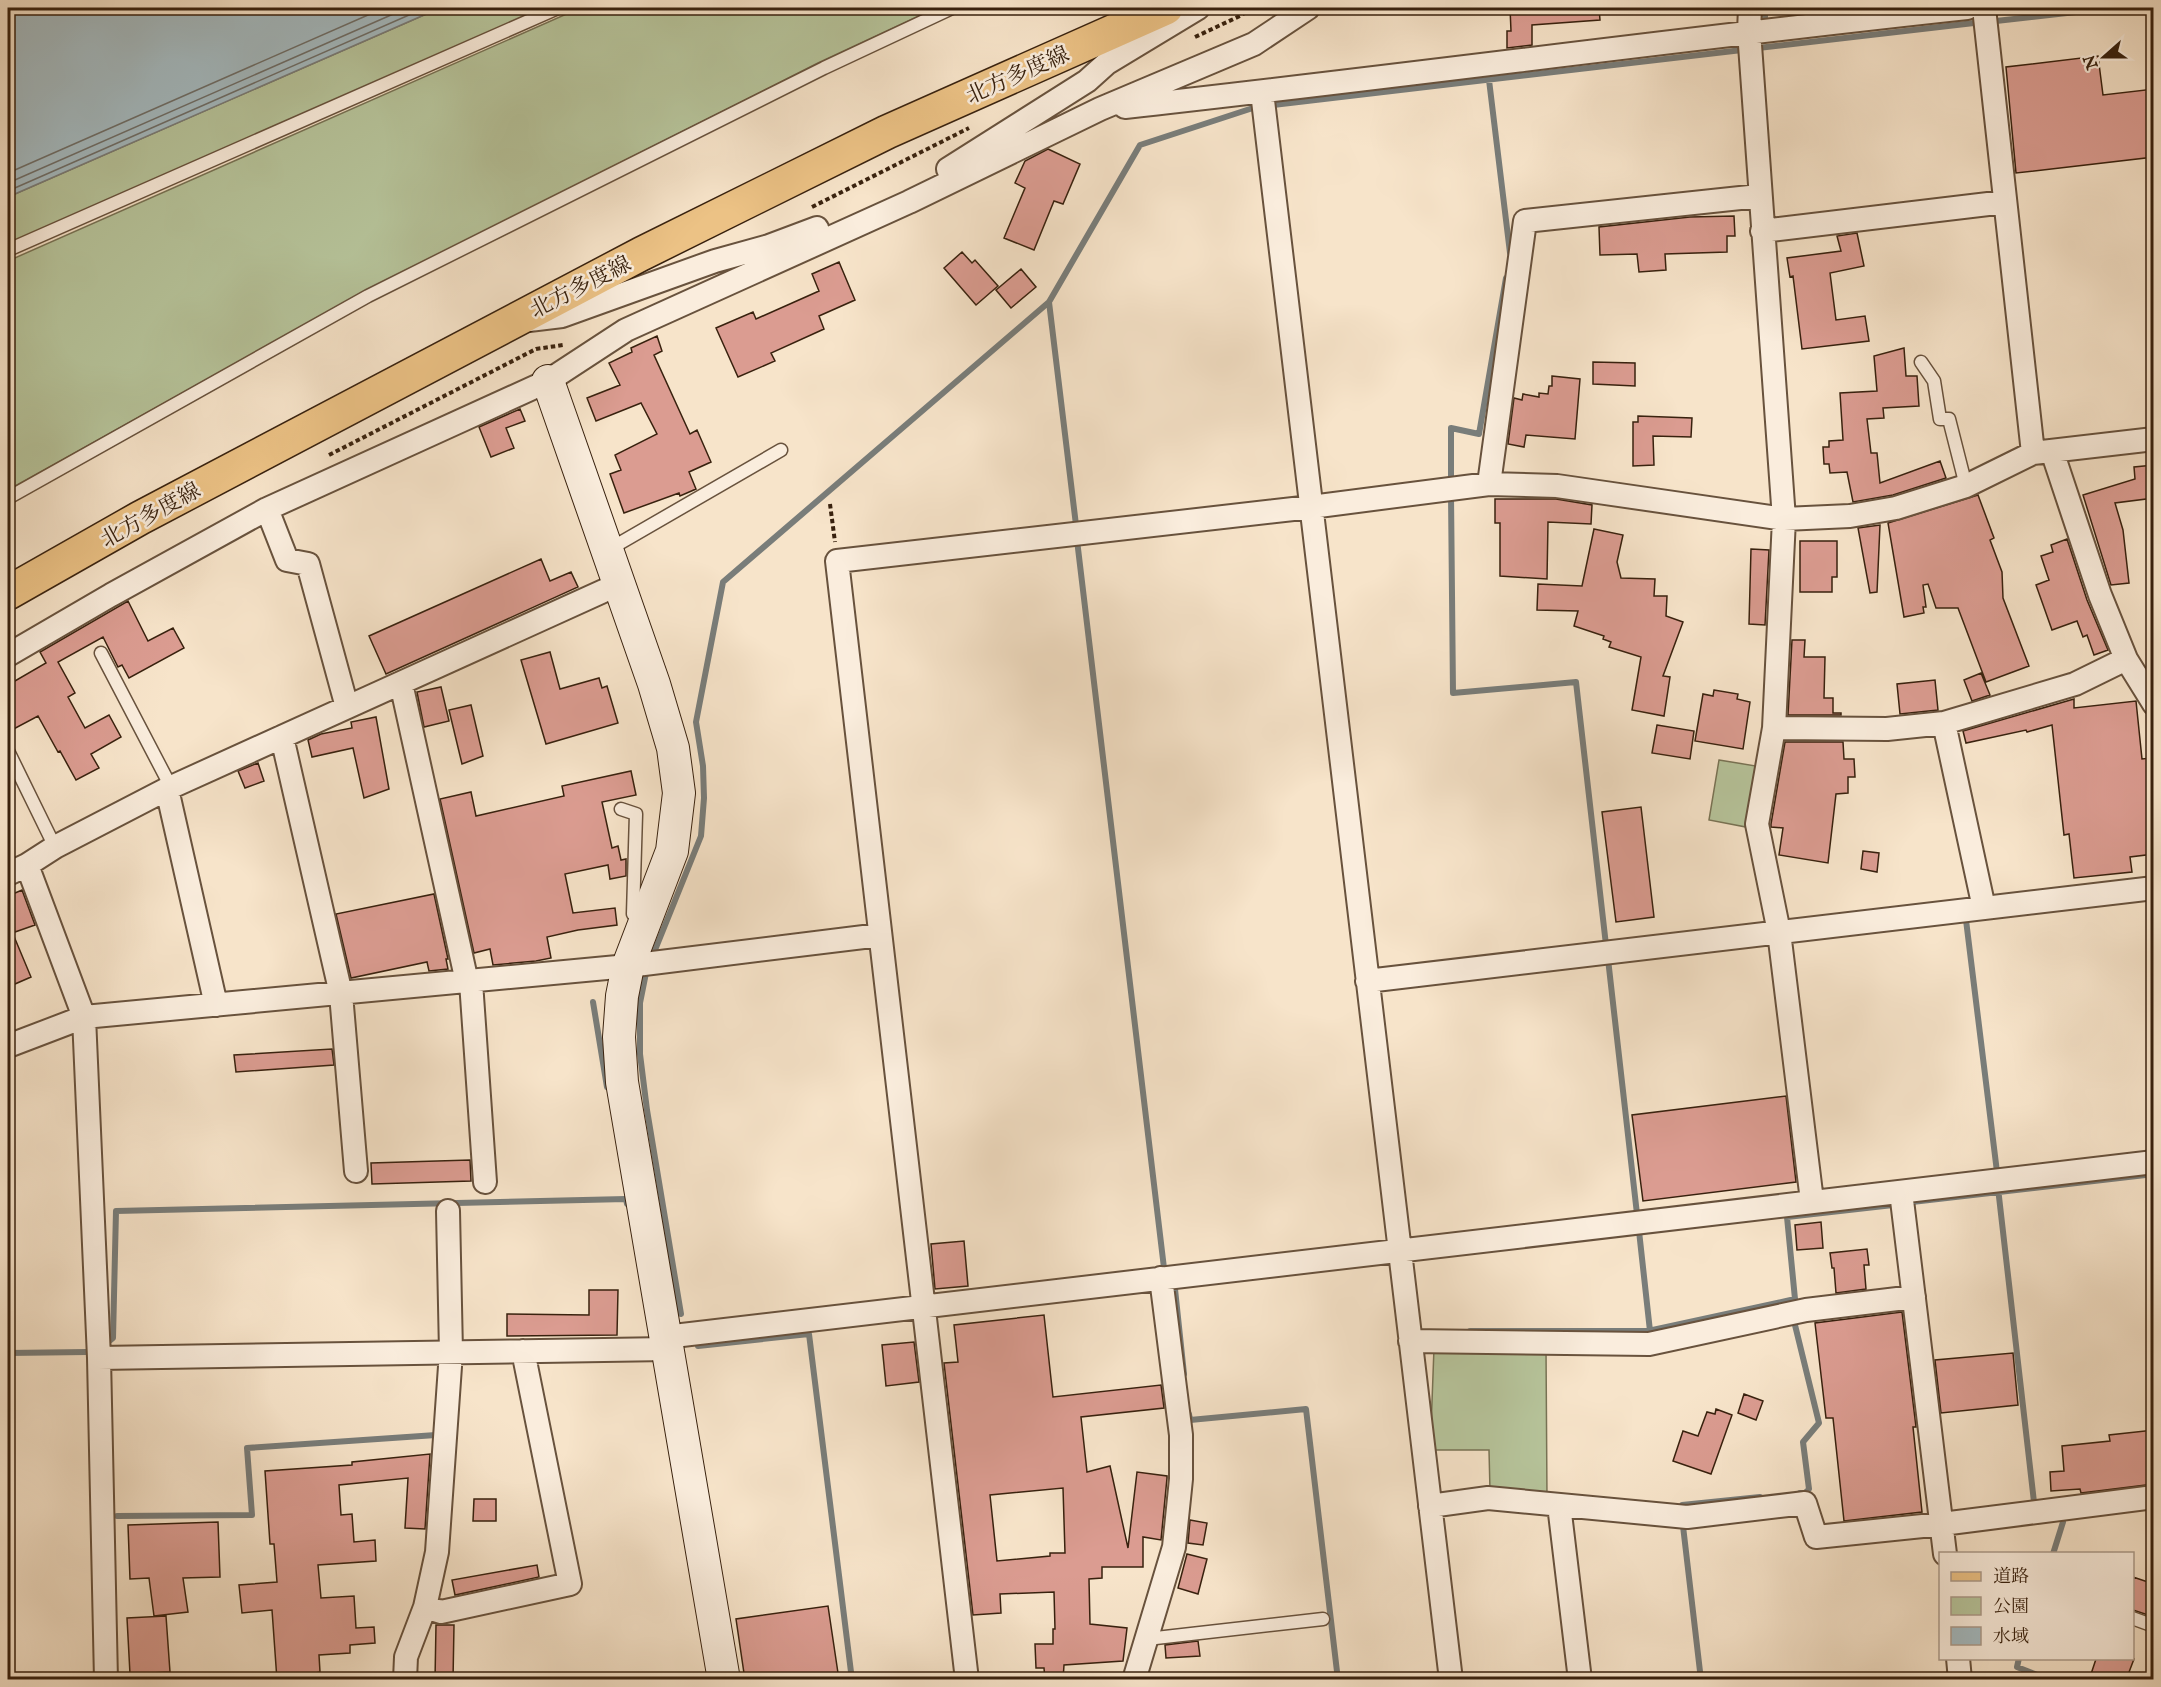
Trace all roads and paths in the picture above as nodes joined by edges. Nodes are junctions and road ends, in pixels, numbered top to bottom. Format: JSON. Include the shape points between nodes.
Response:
{"nodes":[{"id":1,"x":558,"y":8,"type":"edge"},
{"id":2,"x":952,"y":8,"type":"edge"},
{"id":3,"x":1166,"y":8,"type":"edge"},
{"id":4,"x":1198,"y":8,"type":"edge"},
{"id":5,"x":1308,"y":8,"type":"edge"},
{"id":6,"x":1750,"y":8,"type":"edge"},
{"id":7,"x":1967,"y":8,"type":"edge"},
{"id":8,"x":1984,"y":8,"type":"edge"},
{"id":9,"x":1749,"y":31,"type":"junction"},
{"id":10,"x":1262,"y":92,"type":"junction"},
{"id":11,"x":1100,"y":109,"type":"junction"},
{"id":12,"x":1760,"y":196,"type":"junction"},
{"id":13,"x":909,"y":202,"type":"junction"},
{"id":14,"x":2005,"y":202,"type":"junction"},
{"id":15,"x":1762,"y":231,"type":"junction"},
{"id":16,"x":8,"y":250,"type":"edge"},
{"id":17,"x":510,"y":322,"type":"junction"},
{"id":18,"x":1921,"y":362,"type":"dead end"},
{"id":19,"x":548,"y":381,"type":"junction"},
{"id":20,"x":2154,"y":439,"type":"edge"},
{"id":21,"x":781,"y":450,"type":"dead end"},
{"id":22,"x":2042,"y":452,"type":"junction"},
{"id":23,"x":1489,"y":484,"type":"junction"},
{"id":24,"x":1966,"y":486,"type":"junction"},
{"id":25,"x":8,"y":498,"type":"edge"},
{"id":26,"x":830,"y":504,"type":"dead end"},
{"id":27,"x":1311,"y":507,"type":"junction"},
{"id":28,"x":267,"y":509,"type":"junction"},
{"id":29,"x":1784,"y":519,"type":"junction"},
{"id":30,"x":607,"y":550,"type":"junction"},
{"id":31,"x":837,"y":561,"type":"junction"},
{"id":32,"x":619,"y":584,"type":"junction"},
{"id":33,"x":8,"y":593,"type":"edge"},
{"id":34,"x":101,"y":653,"type":"dead end"},
{"id":35,"x":8,"y":655,"type":"edge"},
{"id":36,"x":2126,"y":659,"type":"junction"},
{"id":37,"x":400,"y":683,"type":"junction"},
{"id":38,"x":2154,"y":704,"type":"edge"},
{"id":39,"x":347,"y":707,"type":"junction"},
{"id":40,"x":1944,"y":723,"type":"junction"},
{"id":41,"x":1774,"y":728,"type":"junction"},
{"id":42,"x":282,"y":737,"type":"junction"},
{"id":43,"x":8,"y":751,"type":"edge"},
{"id":44,"x":169,"y":788,"type":"junction"},
{"id":45,"x":621,"y":809,"type":"dead end"},
{"id":46,"x":55,"y":847,"type":"junction"},
{"id":47,"x":17,"y":870,"type":"edge"},
{"id":48,"x":2154,"y":888,"type":"edge"},
{"id":49,"x":1984,"y":908,"type":"junction"},
{"id":50,"x":642,"y":928,"type":"junction"},
{"id":51,"x":1779,"y":932,"type":"junction"},
{"id":52,"x":880,"y":935,"type":"junction"},
{"id":53,"x":628,"y":966,"type":"junction"},
{"id":54,"x":1367,"y":981,"type":"junction"},
{"id":55,"x":469,"y":982,"type":"junction"},
{"id":56,"x":341,"y":994,"type":"junction"},
{"id":57,"x":216,"y":1005,"type":"junction"},
{"id":58,"x":84,"y":1017,"type":"junction"},
{"id":59,"x":8,"y":1046,"type":"edge"},
{"id":60,"x":2154,"y":1162,"type":"edge"},
{"id":61,"x":356,"y":1171,"type":"dead end"},
{"id":62,"x":485,"y":1182,"type":"dead end"},
{"id":63,"x":1901,"y":1192,"type":"junction"},
{"id":64,"x":1812,"y":1201,"type":"junction"},
{"id":65,"x":448,"y":1211,"type":"dead end"},
{"id":66,"x":1400,"y":1250,"type":"junction"},
{"id":67,"x":1161,"y":1278,"type":"junction"},
{"id":68,"x":1914,"y":1297,"type":"junction"},
{"id":69,"x":924,"y":1306,"type":"junction"},
{"id":70,"x":1410,"y":1341,"type":"junction"},
{"id":71,"x":667,"y":1343,"type":"junction"},
{"id":72,"x":523,"y":1351,"type":"junction"},
{"id":73,"x":451,"y":1352,"type":"junction"},
{"id":74,"x":99,"y":1358,"type":"junction"},
{"id":75,"x":2154,"y":1497,"type":"edge"},
{"id":76,"x":1559,"y":1505,"type":"junction"},
{"id":77,"x":1430,"y":1506,"type":"junction"},
{"id":78,"x":1942,"y":1524,"type":"junction"},
{"id":79,"x":1945,"y":1552,"type":"edge"},
{"id":80,"x":425,"y":1607,"type":"junction"},
{"id":81,"x":2134,"y":1618,"type":"edge"},
{"id":82,"x":1323,"y":1619,"type":"dead end"},
{"id":83,"x":2154,"y":1626,"type":"edge"},
{"id":84,"x":1147,"y":1639,"type":"junction"},
{"id":85,"x":1958,"y":1660,"type":"edge"},
{"id":86,"x":106,"y":1680,"type":"edge"},
{"id":87,"x":405,"y":1680,"type":"edge"},
{"id":88,"x":724,"y":1680,"type":"edge"},
{"id":89,"x":967,"y":1680,"type":"edge"},
{"id":90,"x":1134,"y":1680,"type":"edge"},
{"id":91,"x":1451,"y":1680,"type":"edge"},
{"id":92,"x":1580,"y":1680,"type":"edge"},
{"id":93,"x":1960,"y":1680,"type":"edge"}],
"edges":[{"from":1,"to":16,"type":"lane"},
{"from":2,"to":25,"type":"lane","via":[[368,296]]},
{"from":3,"to":17,"type":"main road","name":"北方多度線","via":[[887,132]]},
{"from":4,"to":13,"type":"street","via":[[1107,63],[1088,81],[937,176]]},
{"from":5,"to":11,"type":"street","via":[[1254,44]]},
{"from":6,"to":9,"type":"street"},
{"from":7,"to":9,"type":"street"},
{"from":8,"to":14,"type":"street"},
{"from":9,"to":10,"type":"street"},
{"from":9,"to":12,"type":"street"},
{"from":10,"to":11,"type":"street"},
{"from":10,"to":27,"type":"street"},
{"from":11,"to":13,"type":"street"},
{"from":12,"to":15,"type":"street"},
{"from":12,"to":23,"type":"street","via":[[1525,221]]},
{"from":13,"to":17,"type":"street","via":[[866,210],[562,316]]},
{"from":13,"to":19,"type":"street","via":[[626,330]]},
{"from":14,"to":15,"type":"street"},
{"from":14,"to":22,"type":"street"},
{"from":15,"to":29,"type":"street"},
{"from":17,"to":33,"type":"main road","name":"北方多度線","via":[[140,518]]},
{"from":18,"to":24,"type":"lane","via":[[1934,381],[1940,419],[1949,419]]},
{"from":19,"to":28,"type":"street"},
{"from":19,"to":30,"type":"street"},
{"from":20,"to":22,"type":"street"},
{"from":21,"to":30,"type":"lane"},
{"from":22,"to":24,"type":"street"},
{"from":22,"to":36,"type":"street"},
{"from":23,"to":27,"type":"street"},
{"from":23,"to":29,"type":"street","via":[[1557,486]]},
{"from":24,"to":29,"type":"street","via":[[1896,508],[1850,516]]},
{"from":26,"to":31,"type":"path"},
{"from":27,"to":31,"type":"street"},
{"from":27,"to":54,"type":"street"},
{"from":28,"to":35,"type":"street"},
{"from":28,"to":39,"type":"street","via":[[287,560],[308,564]]},
{"from":29,"to":41,"type":"street"},
{"from":30,"to":32,"type":"street"},
{"from":31,"to":52,"type":"street"},
{"from":32,"to":37,"type":"street"},
{"from":32,"to":50,"type":"street","via":[[673,748],[679,793],[672,851]]},
{"from":34,"to":44,"type":"lane"},
{"from":36,"to":38,"type":"street"},
{"from":36,"to":40,"type":"street","via":[[2075,684]]},
{"from":37,"to":39,"type":"street"},
{"from":37,"to":55,"type":"street"},
{"from":39,"to":42,"type":"street"},
{"from":40,"to":41,"type":"street","via":[[1887,729]]},
{"from":40,"to":49,"type":"street"},
{"from":41,"to":51,"type":"street","via":[[1757,824]]},
{"from":42,"to":44,"type":"street"},
{"from":42,"to":56,"type":"street"},
{"from":43,"to":46,"type":"lane"},
{"from":44,"to":46,"type":"street"},
{"from":44,"to":57,"type":"street"},
{"from":45,"to":50,"type":"lane","via":[[636,814],[633,914]]},
{"from":46,"to":47,"type":"street"},
{"from":47,"to":58,"type":"street"},
{"from":48,"to":49,"type":"street"},
{"from":49,"to":51,"type":"street"},
{"from":50,"to":53,"type":"street"},
{"from":51,"to":54,"type":"street"},
{"from":51,"to":64,"type":"street"},
{"from":52,"to":53,"type":"street"},
{"from":52,"to":69,"type":"street"},
{"from":53,"to":55,"type":"street"},
{"from":53,"to":71,"type":"street","via":[[619,1037],[622,1082]]},
{"from":54,"to":66,"type":"street"},
{"from":55,"to":56,"type":"street"},
{"from":55,"to":62,"type":"street"},
{"from":56,"to":57,"type":"street"},
{"from":56,"to":61,"type":"street"},
{"from":57,"to":58,"type":"street"},
{"from":58,"to":59,"type":"street"},
{"from":58,"to":74,"type":"street"},
{"from":60,"to":63,"type":"street"},
{"from":63,"to":64,"type":"street"},
{"from":63,"to":68,"type":"street"},
{"from":64,"to":66,"type":"street"},
{"from":65,"to":73,"type":"street"},
{"from":66,"to":67,"type":"street"},
{"from":66,"to":70,"type":"street"},
{"from":67,"to":69,"type":"street"},
{"from":67,"to":84,"type":"street","via":[[1181,1435],[1181,1479],[1174,1547]]},
{"from":68,"to":70,"type":"street","via":[[1806,1310],[1648,1344]]},
{"from":68,"to":78,"type":"street"},
{"from":69,"to":71,"type":"street"},
{"from":69,"to":89,"type":"street"},
{"from":70,"to":77,"type":"street"},
{"from":71,"to":72,"type":"street"},
{"from":71,"to":88,"type":"street"},
{"from":72,"to":73,"type":"street"},
{"from":72,"to":80,"type":"street","via":[[570,1584],[441,1612]]},
{"from":73,"to":74,"type":"street"},
{"from":73,"to":80,"type":"street","via":[[437,1552]]},
{"from":74,"to":86,"type":"street"},
{"from":75,"to":78,"type":"street"},
{"from":76,"to":77,"type":"street","via":[[1488,1498]]},
{"from":76,"to":78,"type":"street","via":[[1687,1517],[1805,1503],[1816,1538]]},
{"from":76,"to":92,"type":"street"},
{"from":77,"to":91,"type":"street"},
{"from":78,"to":79,"type":"street"},
{"from":80,"to":87,"type":"street","via":[[406,1657]]},
{"from":81,"to":83,"type":"lane"},
{"from":82,"to":84,"type":"lane"},
{"from":84,"to":90,"type":"street"},
{"from":85,"to":93,"type":"street"}]}
